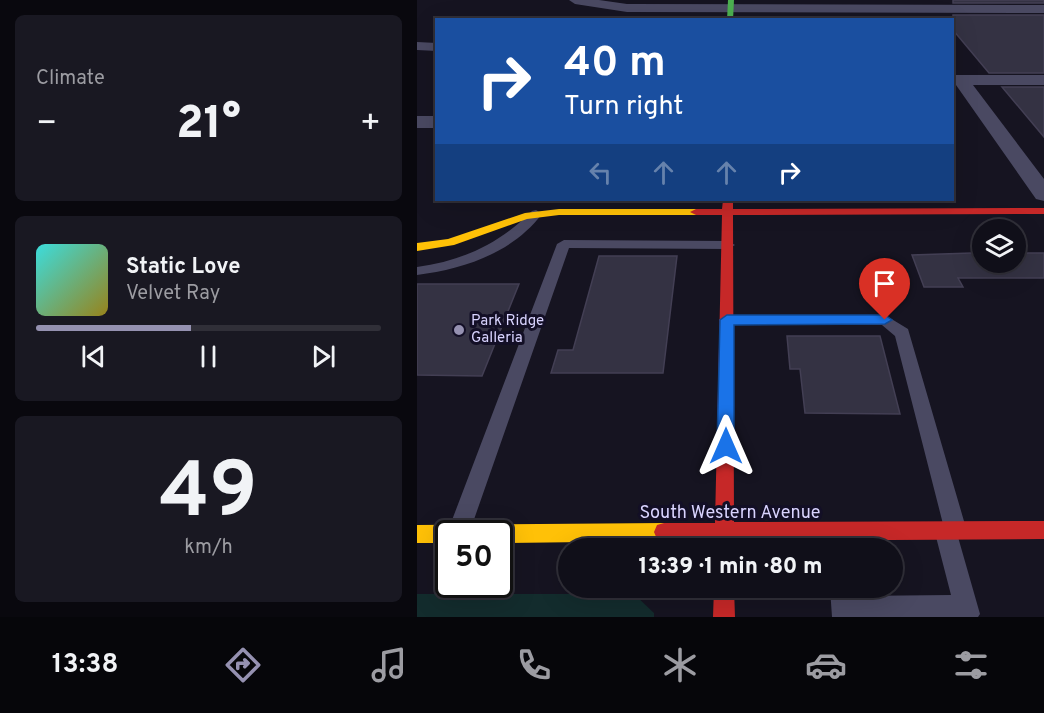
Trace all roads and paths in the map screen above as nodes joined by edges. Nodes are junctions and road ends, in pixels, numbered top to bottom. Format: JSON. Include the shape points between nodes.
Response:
{"nodes":[{"id":1,"x":575,"y":0,"type":"edge"},
{"id":2,"x":1044,"y":9,"type":"edge"},
{"id":3,"x":730,"y":10,"type":"edge"},
{"id":4,"x":417,"y":46,"type":"edge"},
{"id":5,"x":435,"y":47,"type":"edge"},
{"id":6,"x":957,"y":80,"type":"edge"},
{"id":7,"x":1044,"y":80,"type":"edge"},
{"id":8,"x":417,"y":122,"type":"edge"},
{"id":9,"x":435,"y":122,"type":"edge"},
{"id":10,"x":1044,"y":194,"type":"edge"},
{"id":11,"x":728,"y":206,"type":"edge"},
{"id":12,"x":1044,"y":211,"type":"edge"},
{"id":13,"x":536,"y":214,"type":"junction"},
{"id":14,"x":728,"y":244,"type":"junction"},
{"id":15,"x":417,"y":247,"type":"edge"},
{"id":16,"x":417,"y":271,"type":"edge"},
{"id":17,"x":727,"y":320,"type":"junction"},
{"id":18,"x":463,"y":520,"type":"edge"},
{"id":19,"x":1044,"y":530,"type":"edge"},
{"id":20,"x":725,"y":531,"type":"junction"},
{"id":21,"x":950,"y":531,"type":"junction"},
{"id":22,"x":513,"y":533,"type":"edge"},
{"id":23,"x":417,"y":534,"type":"edge"},
{"id":24,"x":435,"y":534,"type":"edge"},
{"id":25,"x":725,"y":538,"type":"edge"},
{"id":26,"x":811,"y":538,"type":"edge"},
{"id":27,"x":861,"y":538,"type":"edge"},
{"id":28,"x":724,"y":598,"type":"edge"},
{"id":29,"x":842,"y":604,"type":"edge"},
{"id":30,"x":967,"y":612,"type":"edge"},
{"id":31,"x":724,"y":617,"type":"edge"}],
"edges":[{"from":1,"to":3,"type":"street","via":[[627,8]]},
{"from":2,"to":3,"type":"street"},
{"from":4,"to":5,"type":"street"},
{"from":6,"to":7,"type":"street"},
{"from":6,"to":10,"type":"street"},
{"from":8,"to":9,"type":"street"},
{"from":11,"to":12,"type":"street"},
{"from":11,"to":13,"type":"street"},
{"from":11,"to":14,"type":"street"},
{"from":13,"to":15,"type":"street","via":[[450,242]]},
{"from":13,"to":16,"type":"lane","via":[[510,238],[478,255]]},
{"from":14,"to":17,"type":"street"},
{"from":14,"to":18,"type":"lane","via":[[564,244]]},
{"from":17,"to":20,"type":"street"},
{"from":17,"to":21,"type":"lane","via":[[885,320],[902,333]]},
{"from":19,"to":21,"type":"street","name":"South Western Avenue"},
{"from":20,"to":22,"type":"street","name":"South Western Avenue"},
{"from":20,"to":25,"type":"street"},
{"from":20,"to":26,"type":"street","name":"South Western Avenue"},
{"from":21,"to":27,"type":"street","name":"South Western Avenue"},
{"from":21,"to":30,"type":"lane"},
{"from":23,"to":24,"type":"street","name":"South Western Avenue"},
{"from":28,"to":31,"type":"street"},
{"from":29,"to":30,"type":"lane"}]}
